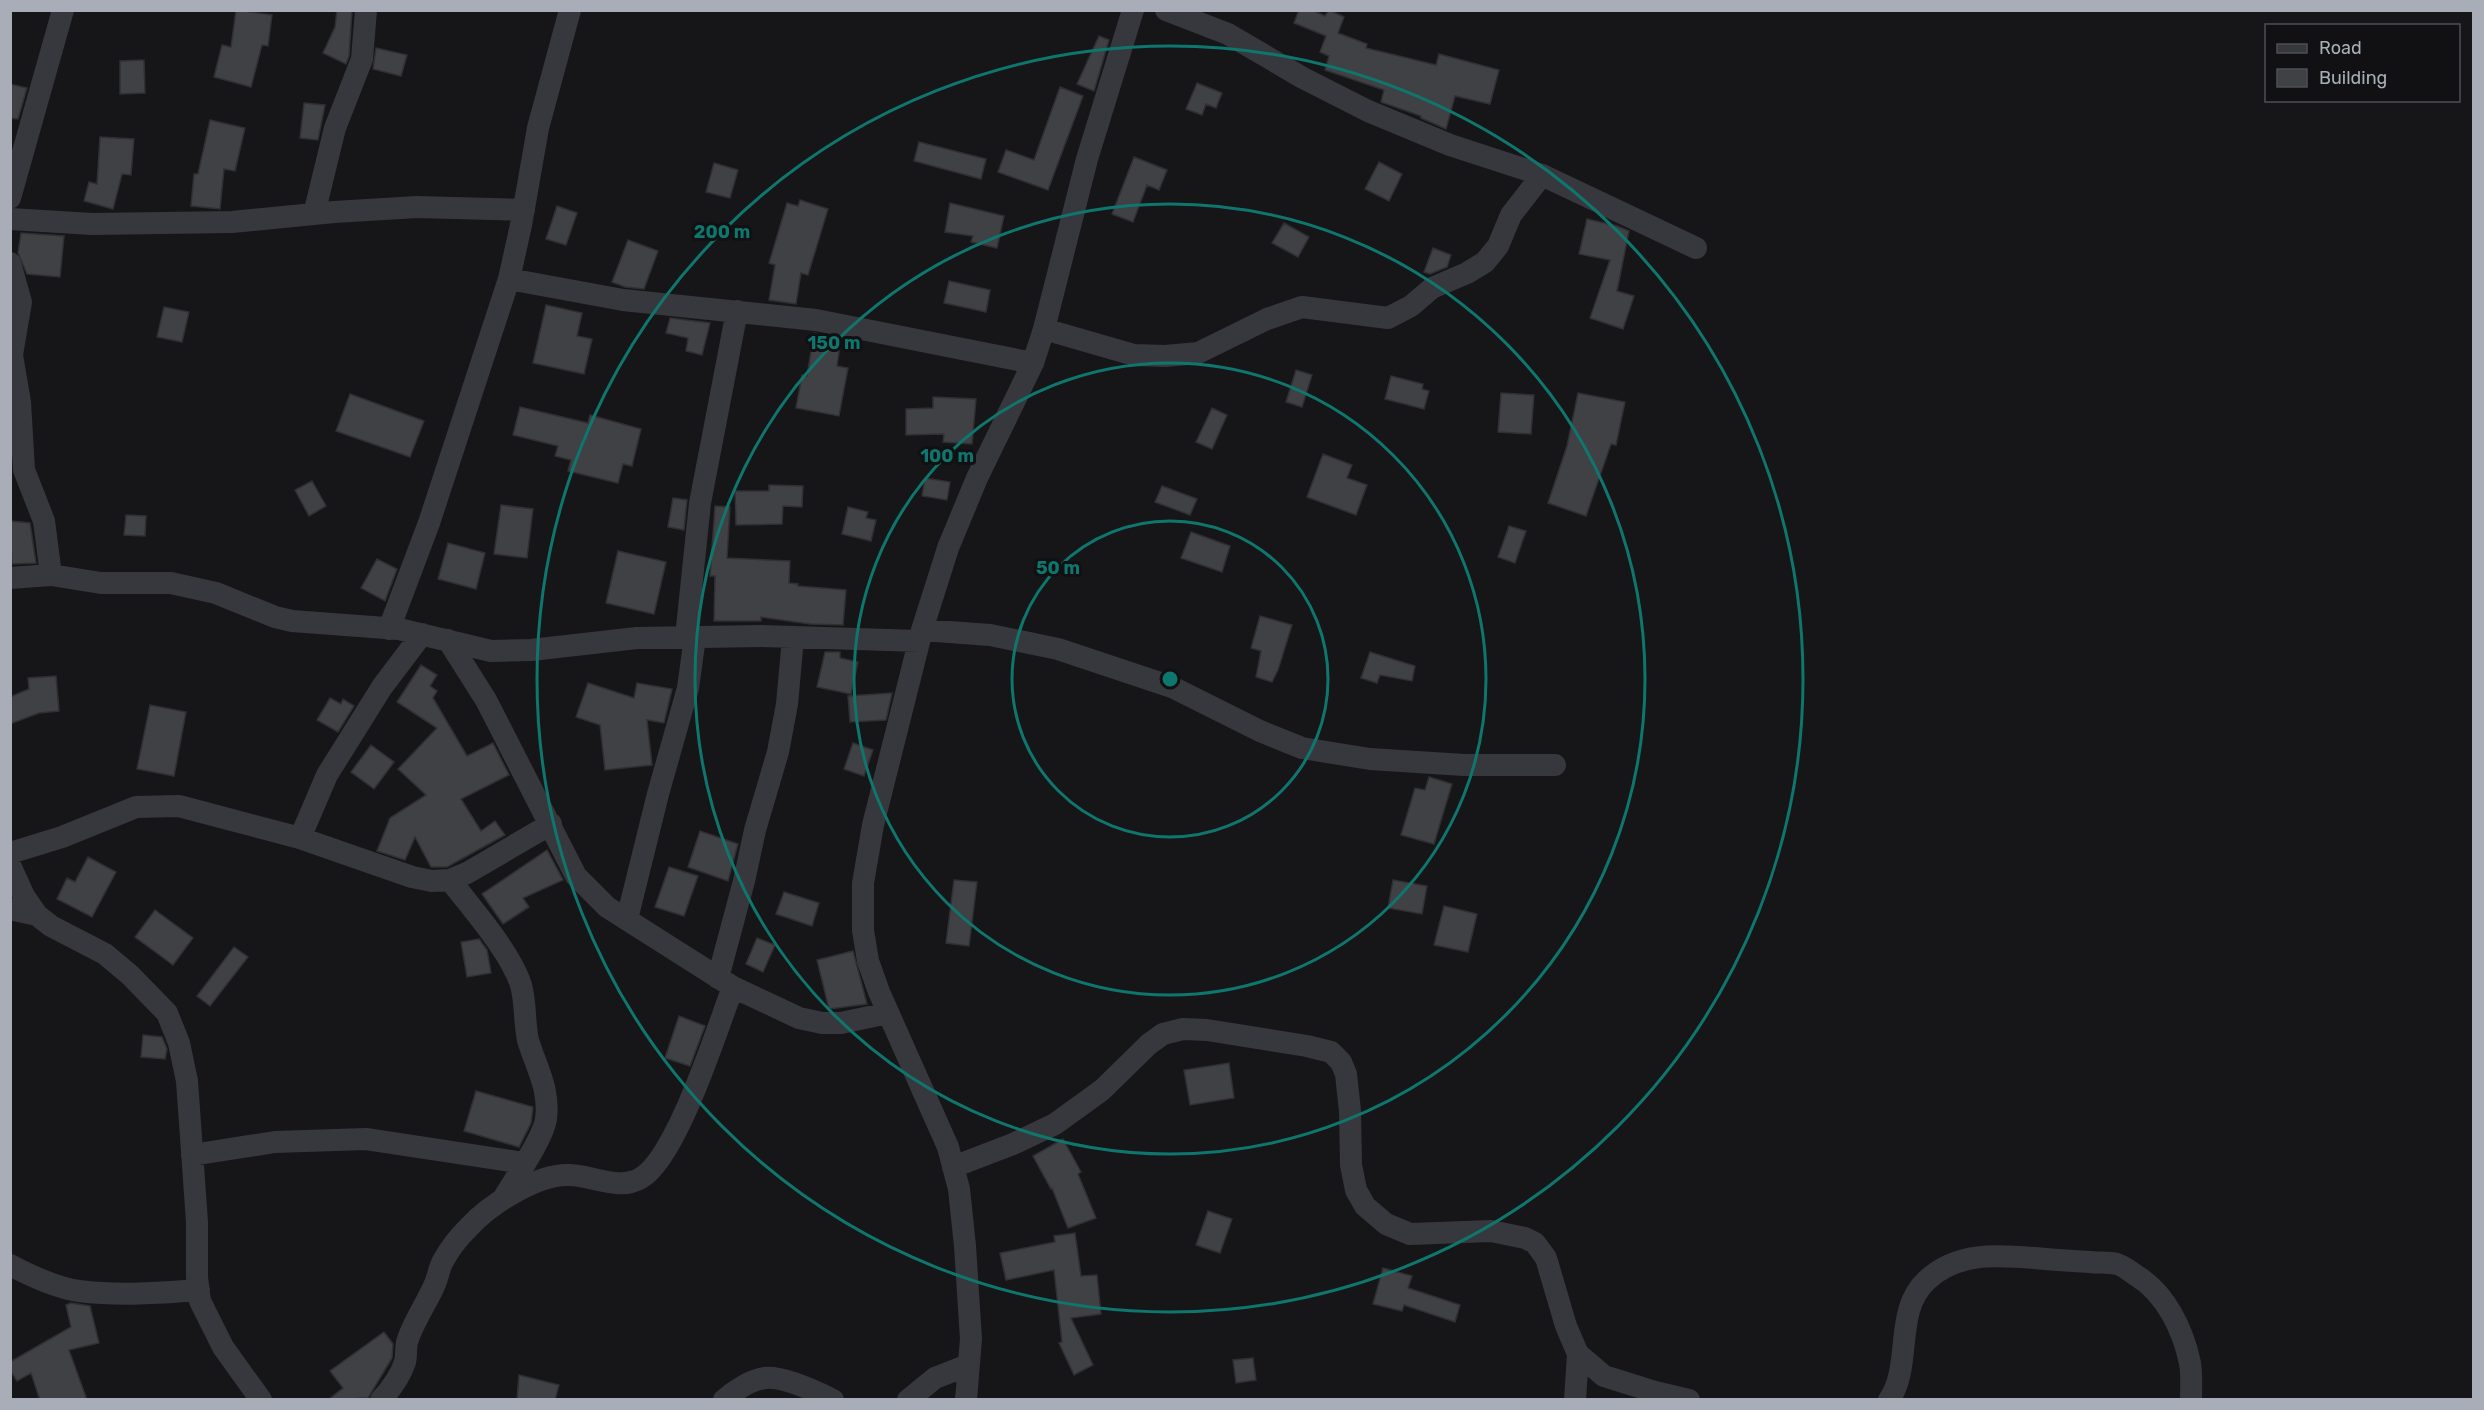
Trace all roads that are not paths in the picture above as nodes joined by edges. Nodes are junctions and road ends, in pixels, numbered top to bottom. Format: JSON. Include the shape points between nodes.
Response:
{"nodes":[{"id":1,"x":63,"y":10,"type":"edge"},
{"id":2,"x":366,"y":10,"type":"edge"},
{"id":3,"x":570,"y":10,"type":"edge"},
{"id":4,"x":1133,"y":10,"type":"edge"},
{"id":5,"x":1166,"y":10,"type":"edge"},
{"id":6,"x":1542,"y":175,"type":"junction"},
{"id":7,"x":10,"y":198,"type":"edge"},
{"id":8,"x":524,"y":210,"type":"junction"},
{"id":9,"x":314,"y":214,"type":"junction"},
{"id":10,"x":10,"y":219,"type":"edge"},
{"id":11,"x":1696,"y":248,"type":"dead end"},
{"id":12,"x":10,"y":263,"type":"edge"},
{"id":13,"x":509,"y":279,"type":"junction"},
{"id":14,"x":737,"y":311,"type":"junction"},
{"id":15,"x":1044,"y":329,"type":"junction"},
{"id":16,"x":1033,"y":363,"type":"junction"},
{"id":17,"x":51,"y":575,"type":"junction"},
{"id":18,"x":10,"y":578,"type":"edge"},
{"id":19,"x":389,"y":629,"type":"junction"},
{"id":20,"x":422,"y":634,"type":"junction"},
{"id":21,"x":920,"y":636,"type":"junction"},
{"id":22,"x":691,"y":637,"type":"junction"},
{"id":23,"x":793,"y":639,"type":"junction"},
{"id":24,"x":448,"y":640,"type":"junction"},
{"id":25,"x":1555,"y":765,"type":"dead end"},
{"id":26,"x":551,"y":824,"type":"junction"},
{"id":27,"x":300,"y":838,"type":"junction"},
{"id":28,"x":10,"y":853,"type":"edge"},
{"id":29,"x":10,"y":865,"type":"edge"},
{"id":30,"x":450,"y":880,"type":"junction"},
{"id":31,"x":10,"y":909,"type":"edge"},
{"id":32,"x":37,"y":915,"type":"junction"},
{"id":33,"x":627,"y":919,"type":"junction"},
{"id":34,"x":725,"y":983,"type":"junction"},
{"id":35,"x":888,"y":1013,"type":"junction"},
{"id":36,"x":192,"y":1155,"type":"junction"},
{"id":37,"x":524,"y":1163,"type":"junction"},
{"id":38,"x":953,"y":1167,"type":"junction"},
{"id":39,"x":503,"y":1199,"type":"junction"},
{"id":40,"x":10,"y":1265,"type":"edge"},
{"id":41,"x":199,"y":1290,"type":"junction"},
{"id":42,"x":1578,"y":1354,"type":"junction"},
{"id":43,"x":968,"y":1365,"type":"junction"},
{"id":44,"x":396,"y":1394,"type":"edge"},
{"id":45,"x":261,"y":1400,"type":"edge"},
{"id":46,"x":724,"y":1400,"type":"edge"},
{"id":47,"x":833,"y":1400,"type":"edge"},
{"id":48,"x":908,"y":1400,"type":"edge"},
{"id":49,"x":966,"y":1400,"type":"edge"},
{"id":50,"x":1575,"y":1400,"type":"edge"},
{"id":51,"x":1689,"y":1400,"type":"edge"},
{"id":52,"x":1889,"y":1400,"type":"edge"},
{"id":53,"x":2191,"y":1400,"type":"edge"}],
"edges":[{"from":1,"to":7,"type":"street"},
{"from":2,"to":9,"type":"street","via":[[362,59],[335,128]]},
{"from":3,"to":8,"type":"street","via":[[538,128]]},
{"from":4,"to":15,"type":"street","via":[[1087,159]]},
{"from":5,"to":6,"type":"street","via":[[1228,34],[1368,111],[1450,145]]},
{"from":6,"to":11,"type":"street"},
{"from":6,"to":15,"type":"street","via":[[1511,215],[1498,246],[1485,262],[1432,288],[1411,306],[1388,318],[1302,307],[1198,352],[1165,356],[1134,355]]},
{"from":8,"to":9,"type":"street","via":[[417,207]]},
{"from":8,"to":13,"type":"street"},
{"from":9,"to":10,"type":"street","via":[[232,222],[105,224]]},
{"from":12,"to":17,"type":"street","via":[[21,302],[12,355],[20,402],[24,470],[44,521]]},
{"from":13,"to":14,"type":"street","via":[[623,300]]},
{"from":13,"to":19,"type":"street","via":[[429,523]]},
{"from":14,"to":16,"type":"street","via":[[816,320]]},
{"from":14,"to":22,"type":"street","via":[[700,503]]},
{"from":15,"to":16,"type":"street"},
{"from":16,"to":21,"type":"street","via":[[948,548]]},
{"from":17,"to":18,"type":"street"},
{"from":17,"to":19,"type":"street","via":[[101,583],[171,583],[216,593],[292,621]]},
{"from":19,"to":20,"type":"street"},
{"from":20,"to":24,"type":"street"},
{"from":20,"to":27,"type":"street","via":[[382,687],[327,776]]},
{"from":21,"to":23,"type":"street"},
{"from":21,"to":25,"type":"street","via":[[990,635],[1068,652],[1172,687],[1302,748],[1370,759]]},
{"from":21,"to":35,"type":"street","via":[[873,825],[863,883],[863,930],[868,961]]},
{"from":22,"to":23,"type":"street"},
{"from":22,"to":24,"type":"street","via":[[637,638],[504,652]]},
{"from":22,"to":33,"type":"street","via":[[688,688]]},
{"from":23,"to":34,"type":"street","via":[[778,752],[755,830]]},
{"from":24,"to":26,"type":"street","via":[[486,700]]},
{"from":26,"to":30,"type":"street"},
{"from":26,"to":33,"type":"street","via":[[576,876],[607,907]]},
{"from":27,"to":28,"type":"street","via":[[180,806],[136,807]]},
{"from":27,"to":30,"type":"street","via":[[412,877]]},
{"from":29,"to":32,"type":"street"},
{"from":30,"to":37,"type":"street","via":[[514,969],[521,988],[528,1039],[544,1080],[546,1120],[531,1156]]},
{"from":31,"to":32,"type":"street"},
{"from":32,"to":36,"type":"street","via":[[105,954],[167,1014],[186,1081]]},
{"from":33,"to":34,"type":"street"},
{"from":34,"to":35,"type":"street","via":[[799,1018],[822,1023]]},
{"from":34,"to":39,"type":"street","via":[[707,1057],[666,1151],[650,1172],[623,1183],[569,1174],[553,1176]]},
{"from":35,"to":38,"type":"street","via":[[948,1147]]},
{"from":36,"to":37,"type":"street","via":[[275,1142],[366,1139]]},
{"from":36,"to":41,"type":"street"},
{"from":37,"to":39,"type":"street"},
{"from":38,"to":42,"type":"street","via":[[1055,1124],[1102,1090],[1163,1034],[1183,1029],[1207,1030],[1331,1052],[1346,1074],[1351,1165],[1356,1190],[1365,1206],[1386,1224],[1410,1234],[1491,1231],[1535,1243],[1546,1258]]},
{"from":38,"to":43,"type":"street","via":[[967,1266],[971,1339]]},
{"from":39,"to":44,"type":"street","via":[[468,1227],[443,1260],[407,1340]]},
{"from":40,"to":41,"type":"street","via":[[78,1291]]},
{"from":41,"to":45,"type":"street","via":[[200,1301],[223,1347]]},
{"from":42,"to":50,"type":"street"},
{"from":42,"to":51,"type":"street","via":[[1604,1376]]},
{"from":43,"to":48,"type":"street","via":[[935,1378]]},
{"from":43,"to":49,"type":"street"},
{"from":46,"to":47,"type":"street","via":[[740,1388],[765,1378]]},
{"from":52,"to":53,"type":"street","via":[[1895,1391],[1904,1328],[1915,1295],[1939,1270],[1975,1256],[2118,1264],[2146,1281],[2165,1302],[2181,1334],[2190,1364]]}]}
